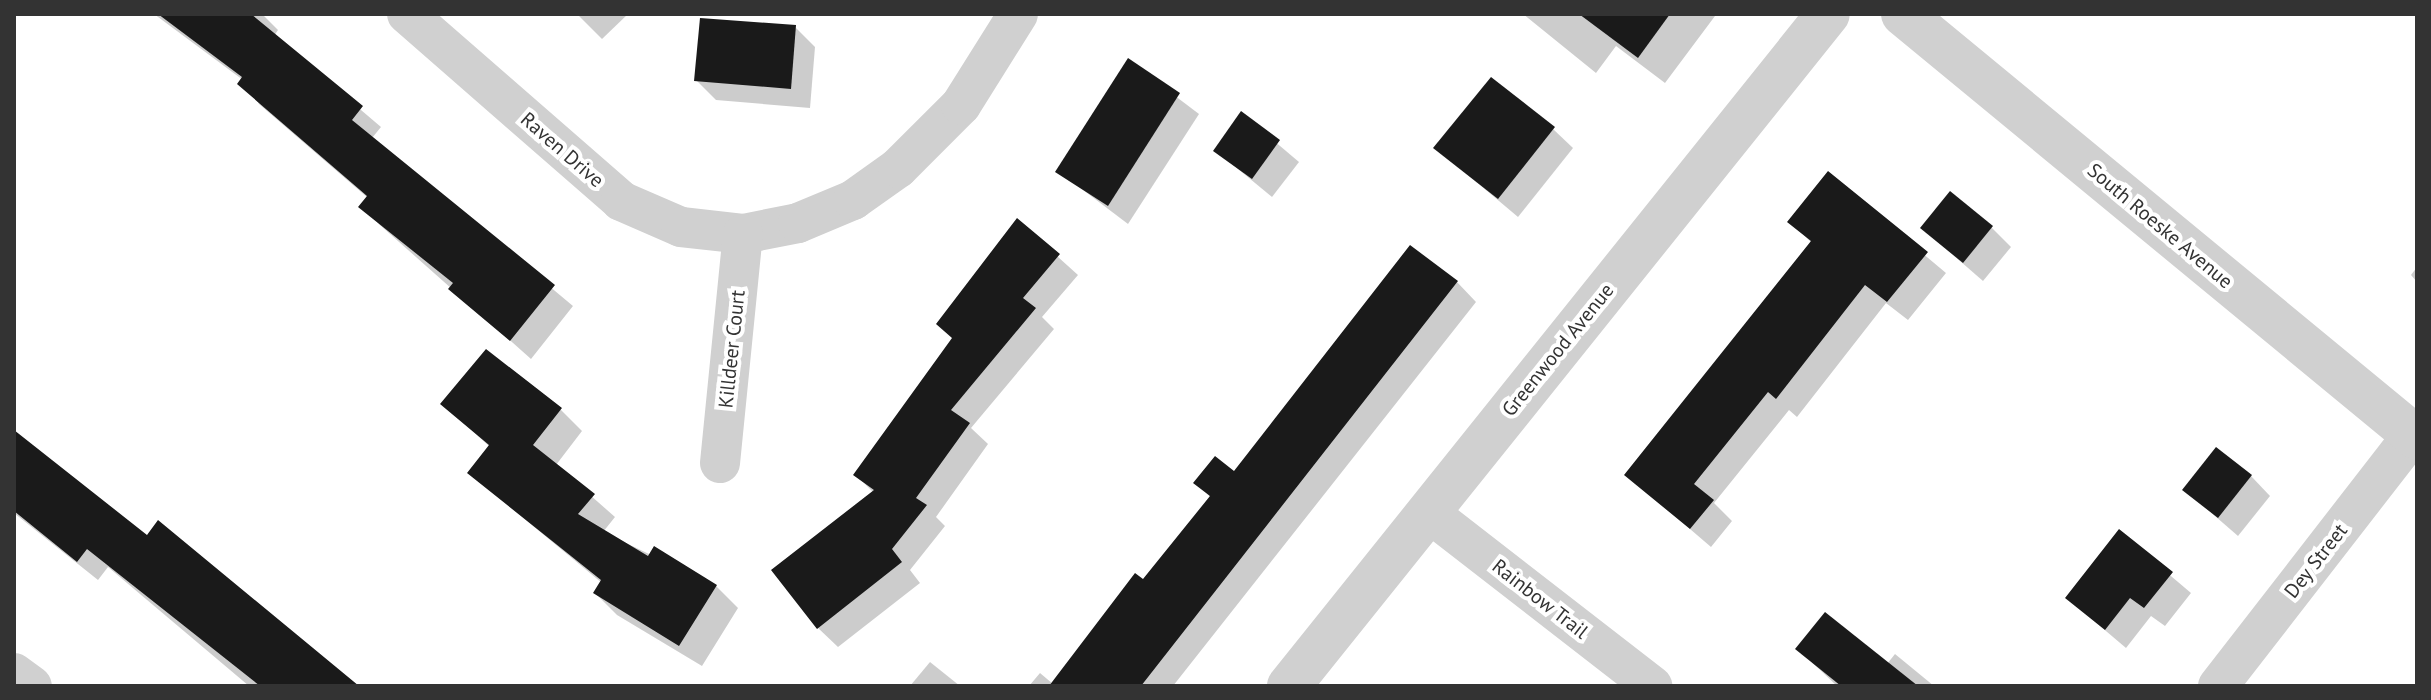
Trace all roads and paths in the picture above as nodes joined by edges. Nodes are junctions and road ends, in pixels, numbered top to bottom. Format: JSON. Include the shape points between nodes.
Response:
{"nodes":[{"id":1,"x":407,"y":14,"type":"edge"},
{"id":2,"x":1018,"y":14,"type":"edge"},
{"id":3,"x":1828,"y":14,"type":"edge"},
{"id":4,"x":1903,"y":14,"type":"edge"},
{"id":5,"x":743,"y":234,"type":"junction"},
{"id":6,"x":2415,"y":436,"type":"edge"},
{"id":7,"x":720,"y":463,"type":"dead end"},
{"id":8,"x":1428,"y":512,"type":"junction"},
{"id":9,"x":14,"y":673,"type":"edge"},
{"id":10,"x":32,"y":686,"type":"edge"},
{"id":11,"x":1289,"y":686,"type":"edge"},
{"id":12,"x":1652,"y":686,"type":"edge"},
{"id":13,"x":2218,"y":686,"type":"edge"}],
"edges":[{"from":1,"to":5,"type":"street","name":"Raven Drive","via":[[621,201],[681,227]]},
{"from":2,"to":5,"type":"street","name":"Raven Drive","via":[[961,105],[898,168],[853,200],[798,223]]},
{"from":3,"to":8,"type":"street","name":"Greenwood Avenue"},
{"from":4,"to":6,"type":"street","name":"South Roeske Avenue"},
{"from":5,"to":7,"type":"street","name":"Killdeer Court"},
{"from":6,"to":13,"type":"street","name":"Dey Street"},
{"from":8,"to":11,"type":"street","name":"Greenwood Avenue"},
{"from":8,"to":12,"type":"street","name":"Rainbow Trail"},
{"from":9,"to":10,"type":"street"}]}
